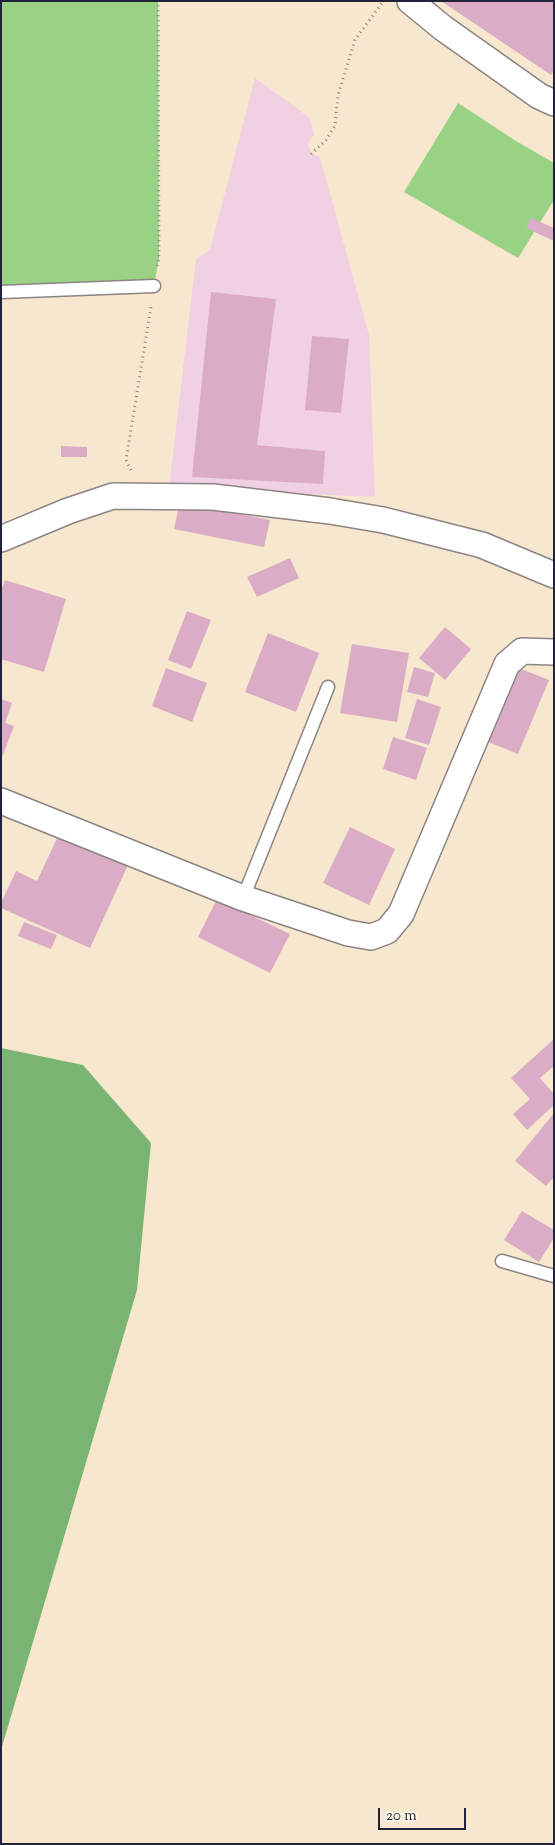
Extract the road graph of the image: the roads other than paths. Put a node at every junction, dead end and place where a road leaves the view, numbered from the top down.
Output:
1 (410, 1) edge
2 (554, 103) edge
3 (154, 286) road end
4 (1, 292) edge
5 (1, 539) edge
6 (554, 575) edge
7 (554, 652) edge
8 (328, 687) dead end
9 (1, 801) edge
10 (243, 898) junction
11 (502, 1261) dead end
12 (554, 1276) edge

1 - 2 street
3 - 4 lane
5 - 6 street
7 - 10 street
8 - 10 lane
9 - 10 street
11 - 12 lane

